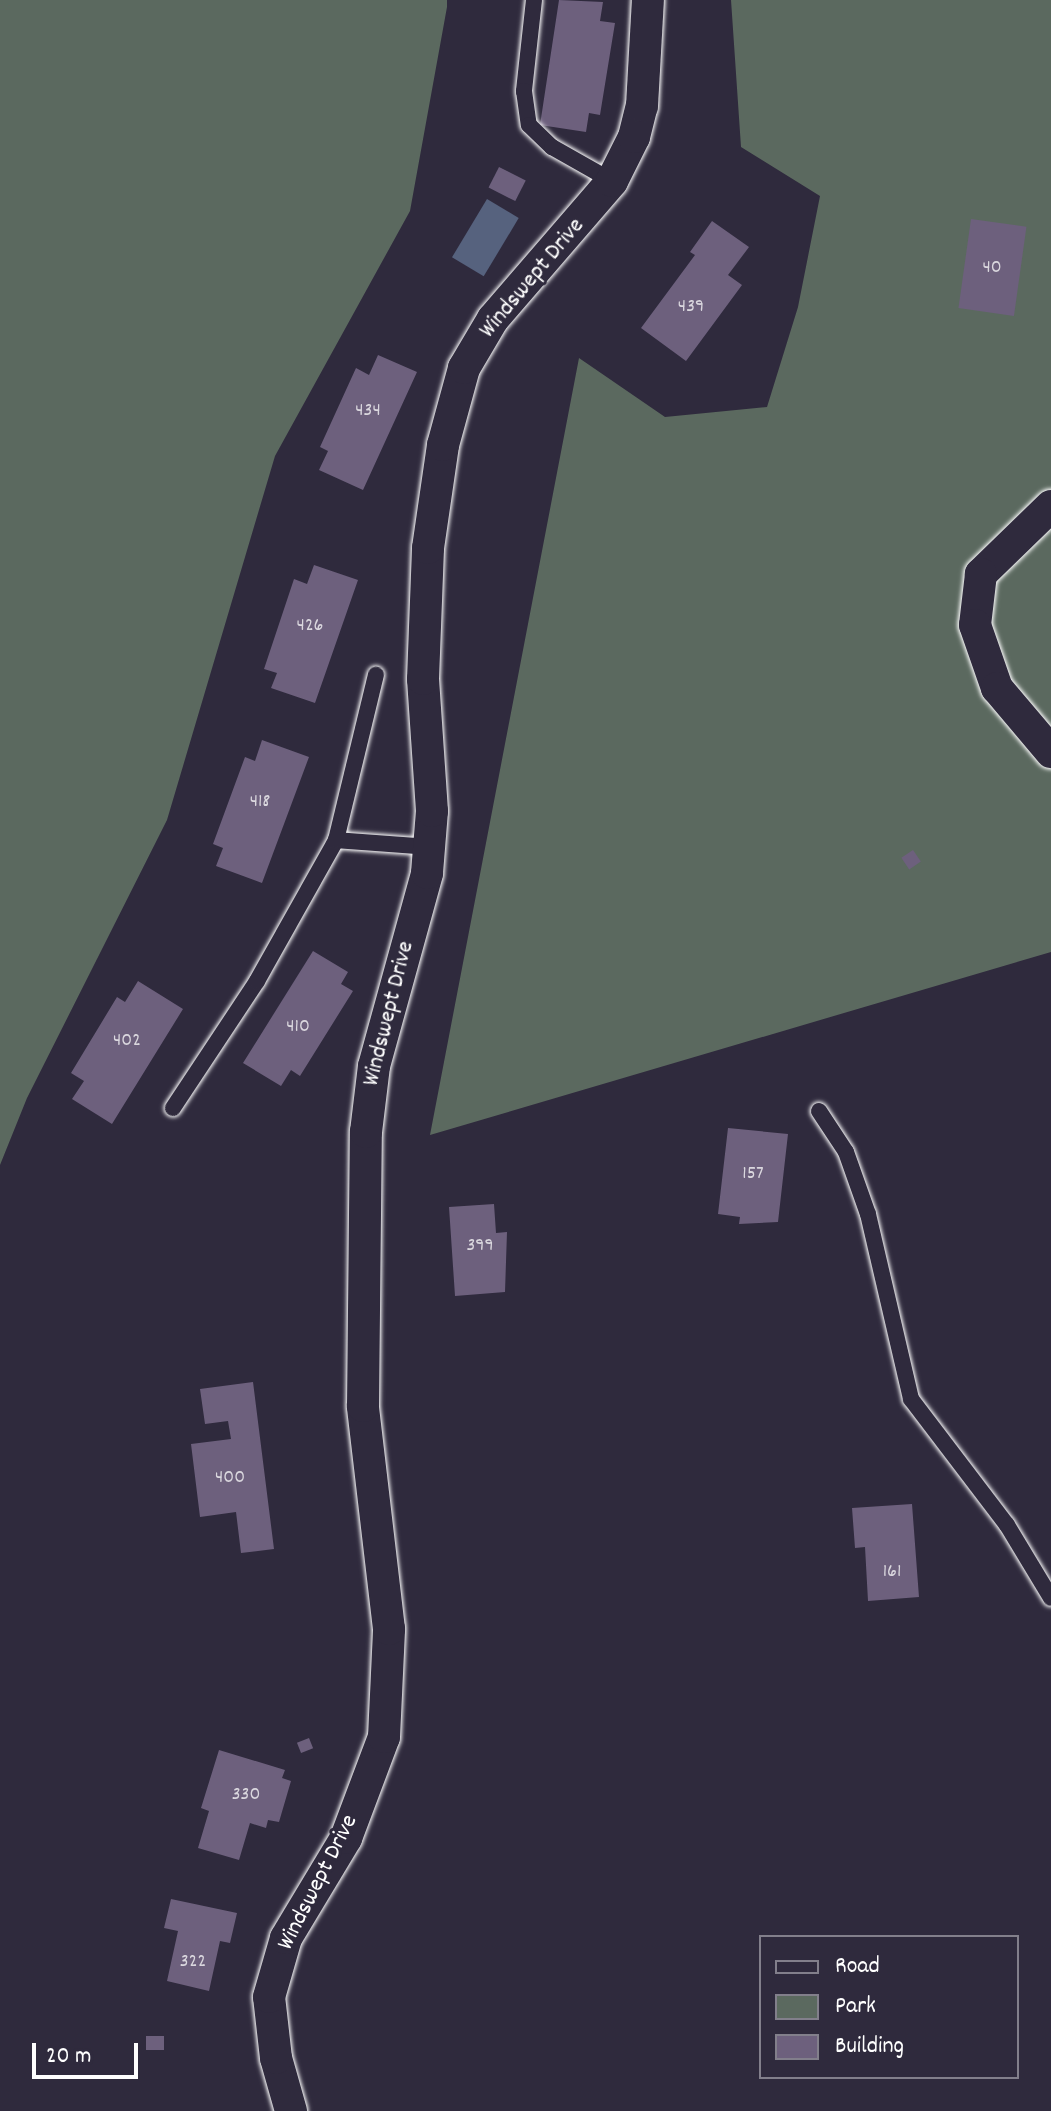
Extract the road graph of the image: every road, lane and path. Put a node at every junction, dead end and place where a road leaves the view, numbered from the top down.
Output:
1 (534, 0) edge
2 (648, 0) edge
3 (612, 181) junction
4 (1051, 506) edge
5 (376, 675) dead end
6 (1051, 752) edge
7 (336, 840) junction
8 (429, 847) junction
9 (173, 1108) dead end
10 (819, 1111) dead end
11 (1051, 1598) edge
12 (291, 2111) edge

1 - 3 lane
2 - 3 street, Windswept Drive
3 - 8 street, Windswept Drive
4 - 6 street
5 - 7 lane
7 - 8 lane
7 - 9 lane
8 - 12 street, Windswept Drive
10 - 11 lane

